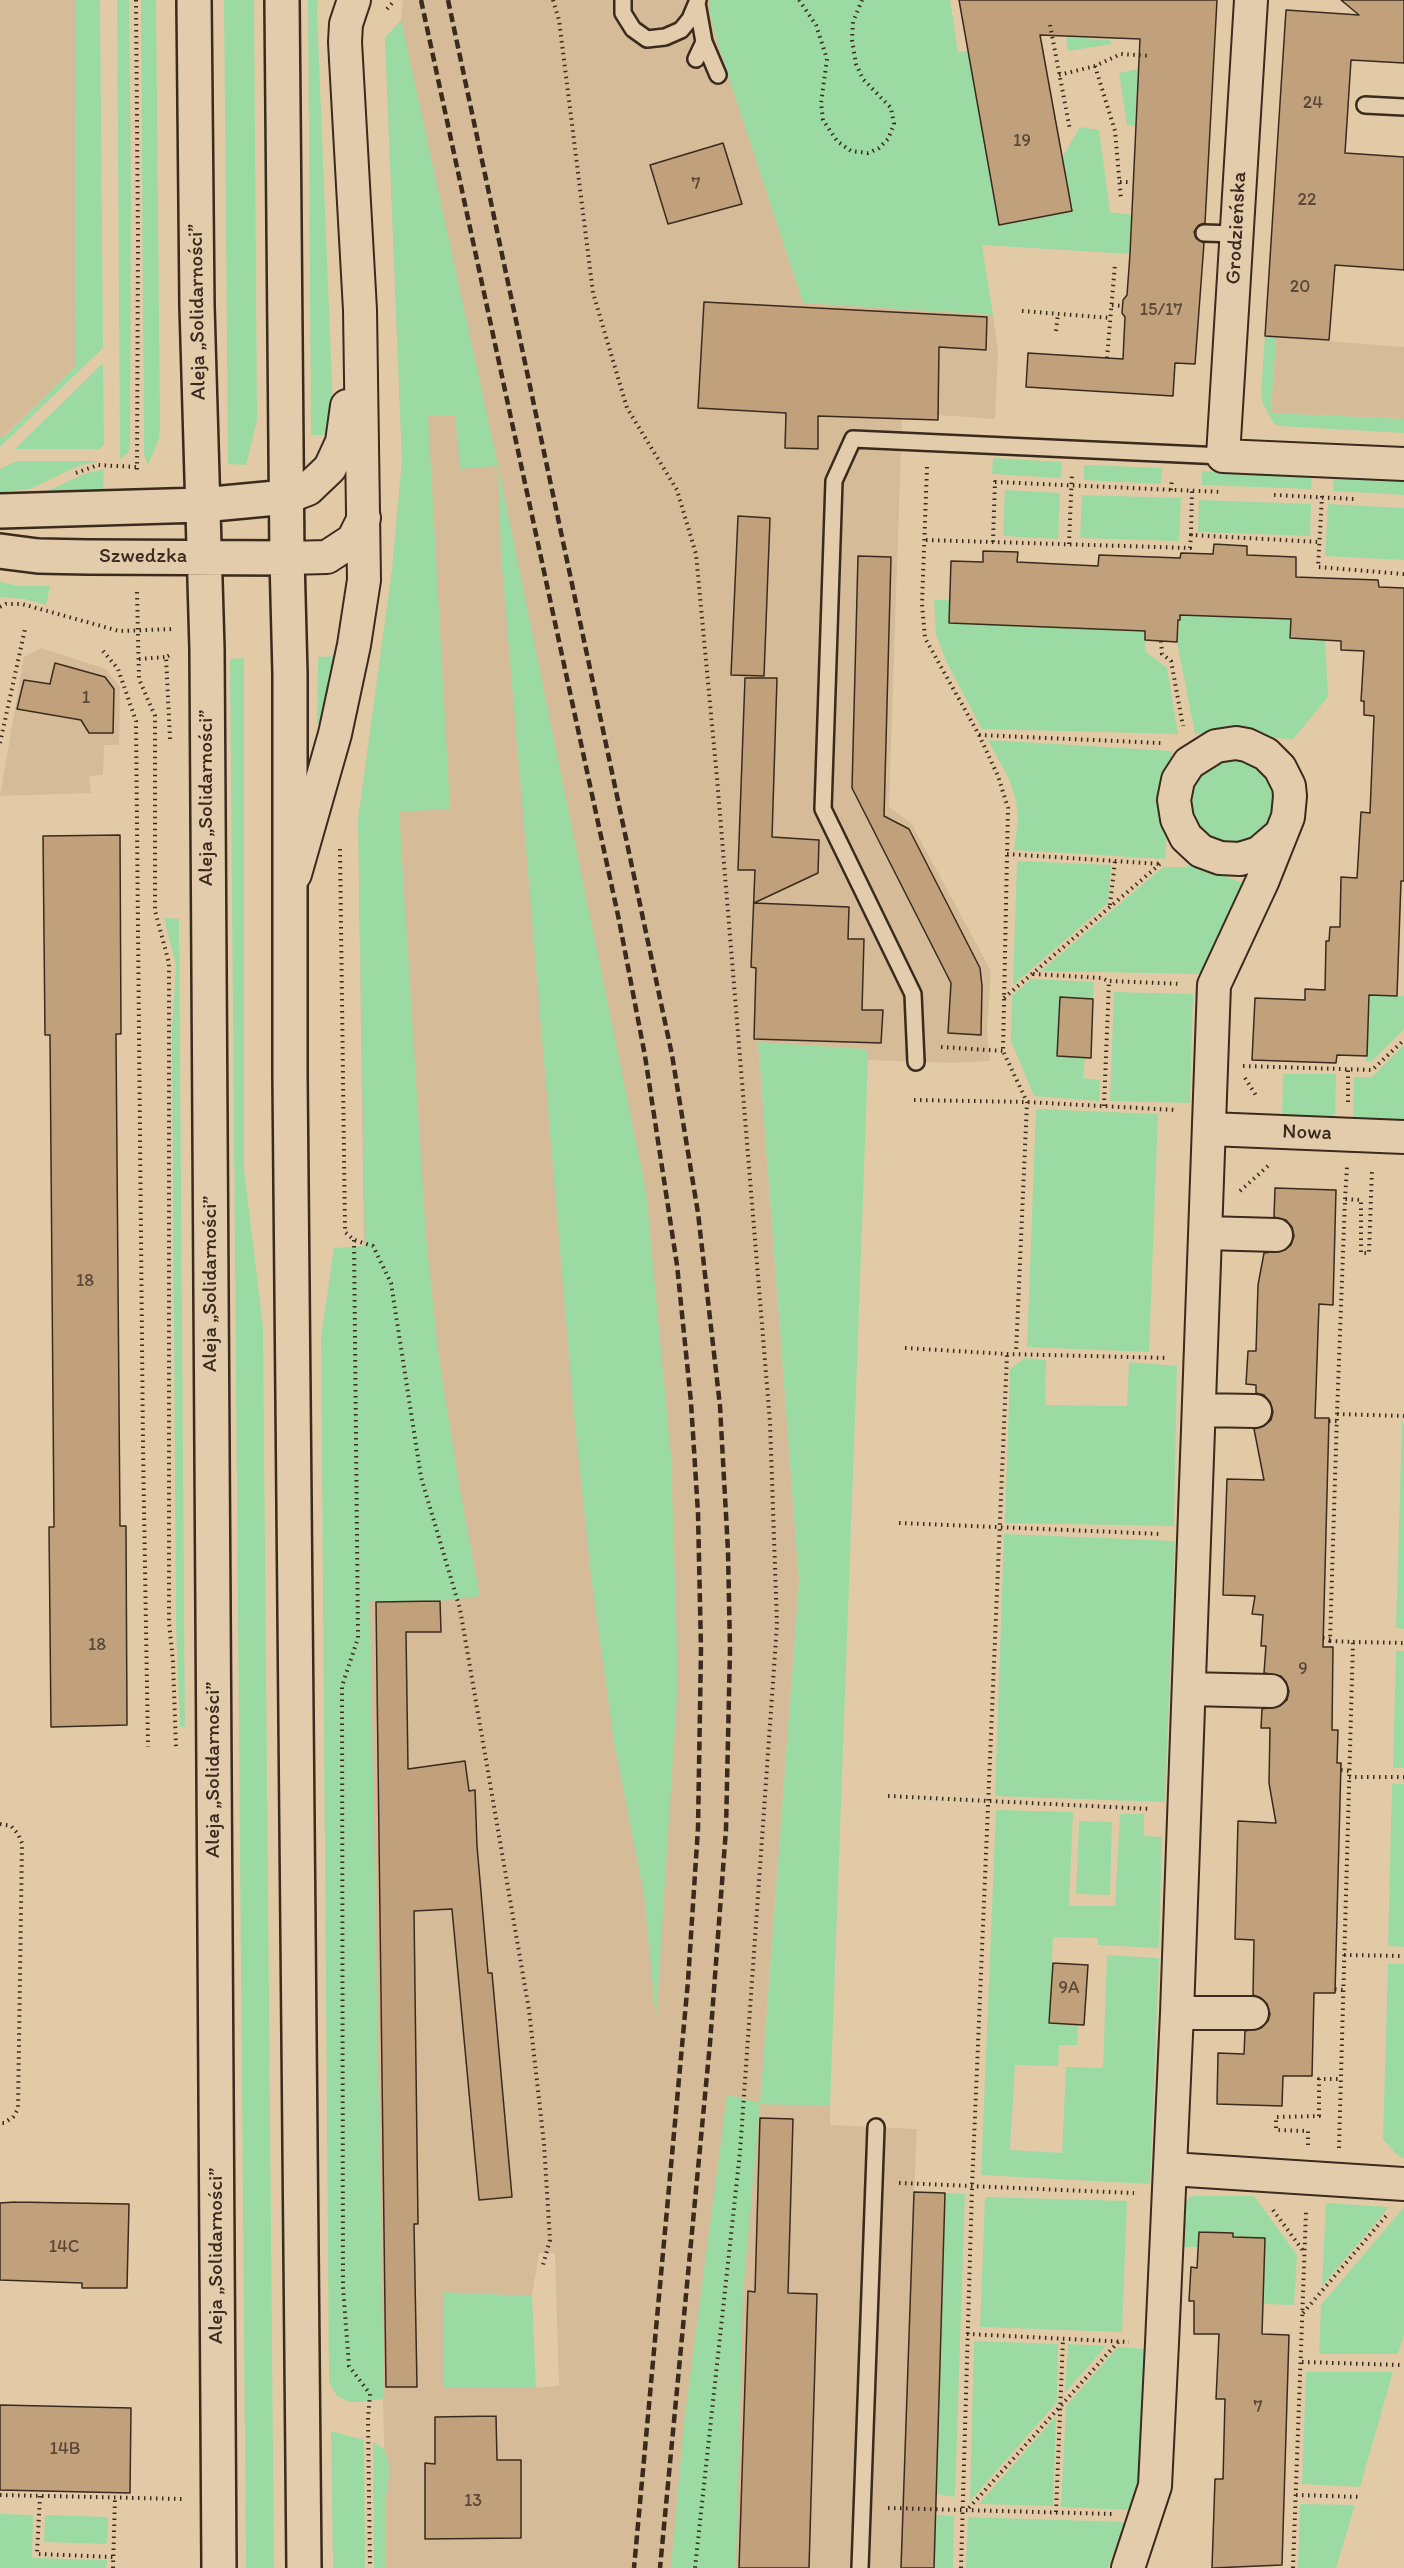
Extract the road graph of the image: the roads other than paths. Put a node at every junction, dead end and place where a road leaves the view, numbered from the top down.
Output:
1 (194, 0) edge
2 (282, 0) edge
3 (354, 0) edge
4 (623, 0) edge
5 (1251, 0) edge
6 (697, 1) edge
7 (704, 42) junction
8 (696, 59) dead end
9 (718, 75) dead end
10 (1365, 105) dead end
11 (1404, 107) edge
12 (1204, 233) dead end
13 (1236, 234) junction
14 (360, 310) junction
15 (1223, 456) junction
16 (1404, 464) edge
17 (287, 497) junction
18 (202, 505) junction
19 (0, 511) edge
20 (364, 518) junction
21 (0, 551) edge
22 (203, 558) junction
23 (287, 558) junction
24 (1280, 835) junction
25 (289, 895) junction
26 (916, 1054) road end
27 (1210, 1121) junction
28 (1404, 1137) edge
29 (1206, 1227) junction
30 (1276, 1235) dead end
31 (1200, 1410) junction
32 (1255, 1411) dead end
33 (1189, 1689) junction
34 (1271, 1691) dead end
35 (1177, 2013) junction
36 (1252, 2013) dead end
37 (876, 2127) dead end
38 (1171, 2182) junction
39 (1404, 2184) edge
40 (219, 2568) edge
41 (304, 2568) edge
42 (860, 2568) edge
43 (1128, 2568) edge

1 - 18 main road, Aleja „Solidarności”
2 - 17 main road
3 - 14 street
4 - 6 lane
5 - 13 street, Grodzieńska
6 - 7 lane
7 - 8 lane
7 - 9 lane
10 - 11 lane
12 - 13 lane
13 - 15 street, Grodzieńska
14 - 17 street
14 - 20 street
15 - 16 street
15 - 26 lane
17 - 18 main road
17 - 23 main road
18 - 19 main road
18 - 22 main road, Aleja „Solidarności”
20 - 23 street
20 - 25 street
21 - 22 main road, Szwedzka
22 - 23 main road, Szwedzka
22 - 40 main road, Aleja „Solidarności”
23 - 25 main road
24 - 24 street
24 - 27 street
25 - 41 main road
27 - 28 street, Nowa
27 - 29 street
29 - 30 street
29 - 31 street
31 - 32 street
31 - 33 street
33 - 34 street
33 - 35 street
35 - 36 street
35 - 38 street
37 - 42 lane
38 - 39 street
38 - 43 street

